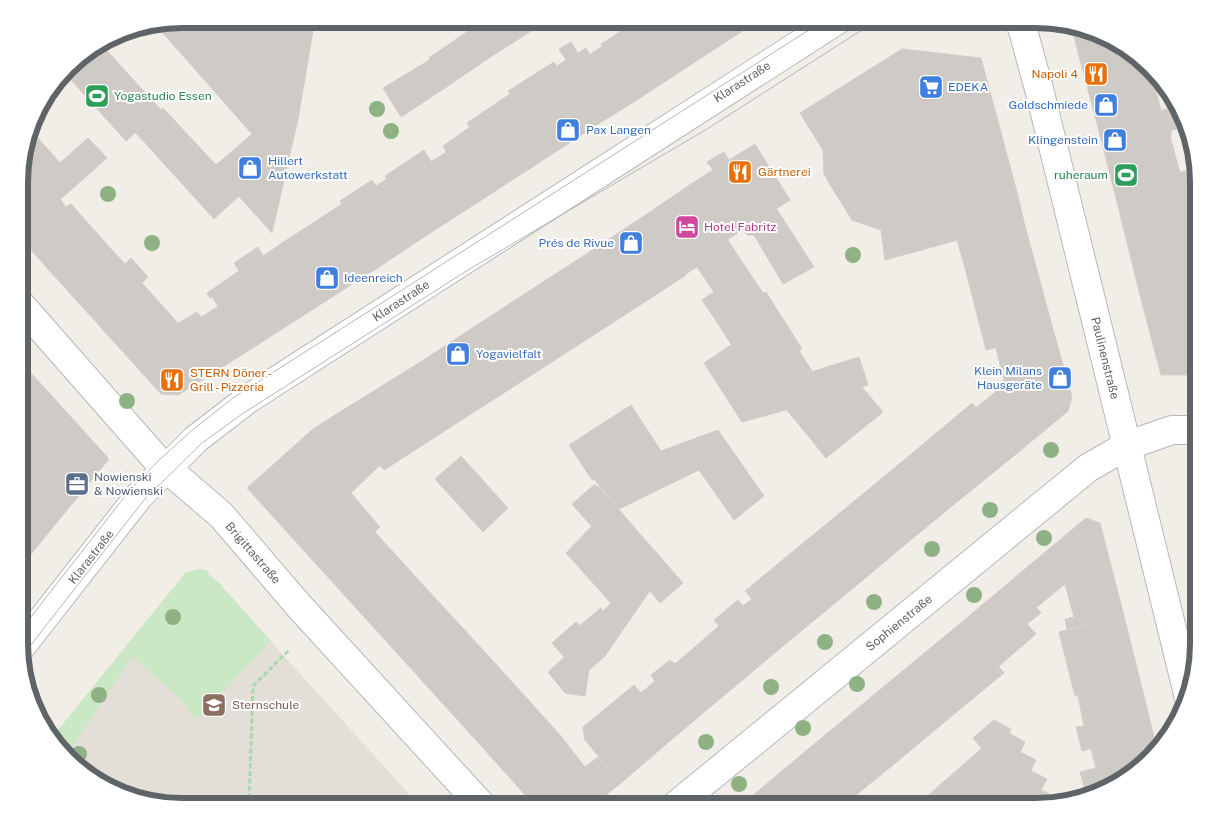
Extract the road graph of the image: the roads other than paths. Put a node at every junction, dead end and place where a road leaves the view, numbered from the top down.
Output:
1 (825, 28) edge
2 (1022, 28) edge
3 (28, 313) edge
4 (1190, 430) edge
5 (1126, 446) junction
6 (166, 468) junction
7 (28, 638) edge
8 (1185, 683) edge
9 (474, 797) edge
10 (685, 798) edge

1 - 6 street, Klarastraße
2 - 5 street, Paulinenstraße
3 - 6 street, Brigittastraße
4 - 5 street, Sophienstraße
5 - 8 street, Paulinenstraße
5 - 10 street, Sophienstraße
6 - 7 street, Klarastraße
6 - 9 street, Brigittastraße

